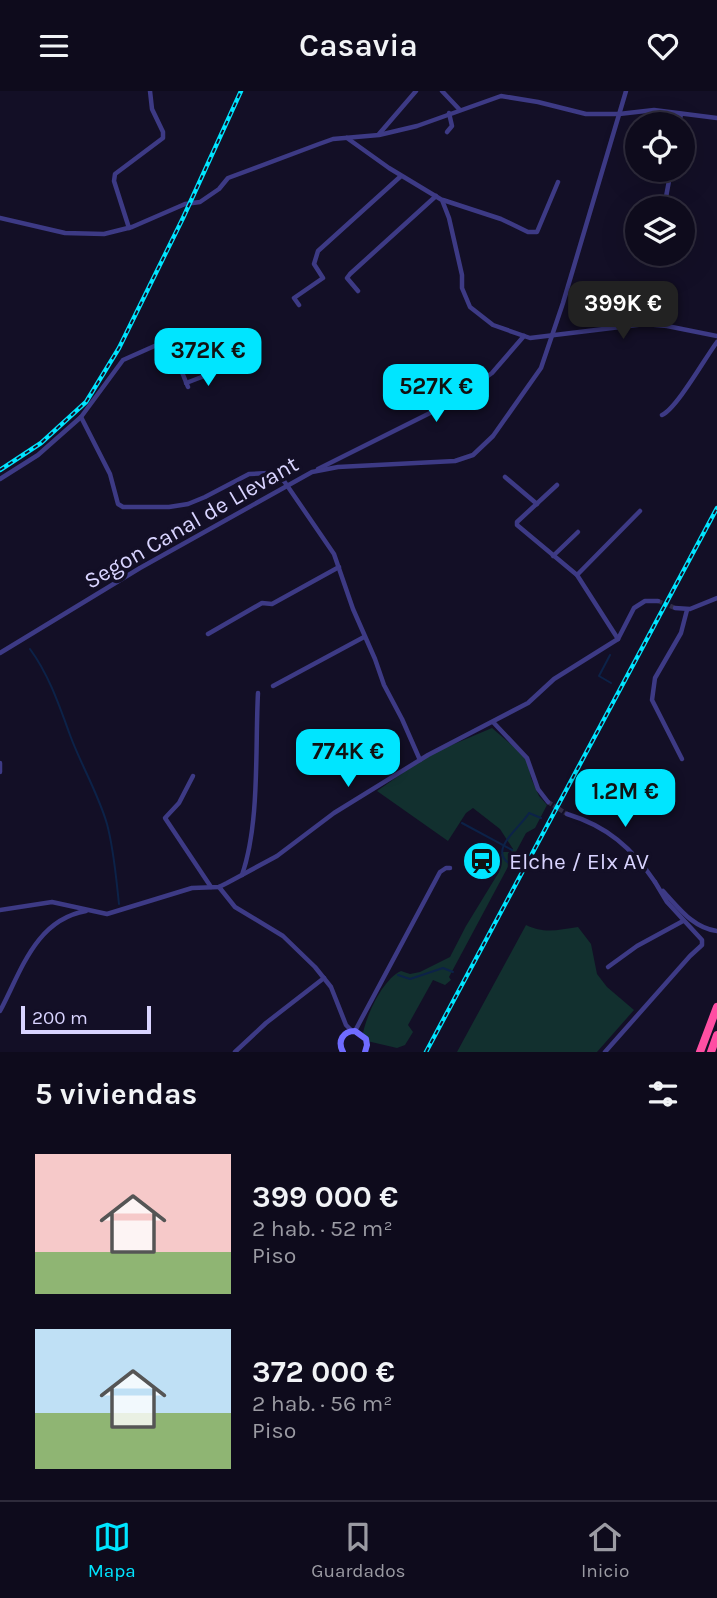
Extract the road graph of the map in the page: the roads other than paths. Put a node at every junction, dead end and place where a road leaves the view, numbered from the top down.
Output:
1 (150, 91) edge
2 (416, 91) edge
3 (442, 91) edge
4 (512, 91) edge
5 (625, 91) edge
6 (501, 96) junction
7 (459, 109) junction
8 (636, 112) edge
9 (668, 112) edge
10 (449, 113) junction
11 (625, 113) edge
12 (618, 114) junction
13 (695, 116) edge
14 (717, 118) edge
15 (447, 132) dead end
16 (379, 135) junction
17 (346, 138) junction
18 (401, 176) junction
19 (558, 182) dead end
20 (436, 196) junction
21 (442, 199) junction
22 (0, 218) edge
23 (129, 228) junction
24 (358, 291) dead end
25 (299, 305) dead end
26 (524, 336) junction
27 (552, 336) junction
28 (717, 336) edge
29 (717, 342) edge
30 (220, 370) dead end
31 (662, 415) dead end
32 (81, 417) junction
33 (315, 472) junction
34 (505, 477) dead end
35 (0, 479) edge
36 (288, 485) junction
37 (557, 485) dead end
38 (537, 504) junction
39 (640, 511) dead end
40 (578, 532) dead end
41 (553, 556) junction
42 (339, 567) junction
43 (577, 575) junction
44 (717, 598) edge
45 (658, 601) dead end
46 (675, 608) tunnel mouth
47 (687, 610) junction
48 (208, 634) dead end
49 (365, 637) junction
50 (618, 639) junction
51 (0, 653) edge
52 (273, 686) dead end
53 (258, 693) dead end
54 (493, 722) junction
55 (682, 759) dead end
56 (420, 760) junction
57 (0, 763) edge
58 (0, 772) edge
59 (193, 776) dead end
60 (548, 802) tunnel mouth
61 (567, 814) tunnel mouth
62 (450, 868) dead end
63 (242, 876) junction
64 (655, 882) junction
65 (211, 887) junction
66 (219, 887) junction
67 (0, 910) edge
68 (90, 911) junction
69 (683, 921) junction
70 (717, 931) edge
71 (608, 967) dead end
72 (324, 978) junction
73 (717, 1007) edge
74 (0, 1011) edge
75 (344, 1020) junction
76 (356, 1032) junction
77 (717, 1035) edge
78 (343, 1036) junction
79 (235, 1052) edge
80 (342, 1052) edge
81 (365, 1052) edge
82 (605, 1052) edge
83 (700, 1052) edge
84 (711, 1052) edge

1 - 23 street
2 - 16 street
3 - 7 street
4 - 6 street
5 - 12 street, Segon Canal de Llevant
6 - 7 street
6 - 12 street
7 - 10 street
8 - 9 street
10 - 15 street
10 - 16 street
11 - 12 street
12 - 27 street, Segon Canal de Llevant
13 - 14 street
16 - 17 street
17 - 18 street
17 - 23 street
18 - 20 street
18 - 25 street
19 - 21 street
20 - 21 street
20 - 24 street
21 - 26 street
22 - 23 street
26 - 27 street
26 - 33 street
27 - 28 street
27 - 33 street, Segon Canal de Llevant
29 - 31 street
30 - 32 street
32 - 35 street
32 - 36 street
33 - 36 street, Segon Canal de Llevant
34 - 38 street
36 - 42 street
36 - 51 street, Segon Canal de Llevant
37 - 38 street
38 - 41 street
39 - 43 street
40 - 41 street
41 - 43 street
42 - 48 street
42 - 49 street
43 - 50 street
44 - 47 street
45 - 50 street
46 - 47 street
47 - 55 street
49 - 52 street
49 - 56 street
50 - 54 street
53 - 63 street
54 - 56 street
54 - 60 street
56 - 63 street
57 - 58 street
59 - 65 street
61 - 64 street
62 - 76 street
63 - 66 street
64 - 69 street
64 - 70 street
65 - 66 street
65 - 68 street
66 - 72 street
67 - 68 street
68 - 74 street
69 - 71 street
69 - 82 street
72 - 75 street
72 - 79 street
73 - 83 highway
75 - 76 street
75 - 78 street
76 - 78 main road
76 - 81 main road
77 - 84 highway
78 - 80 main road

